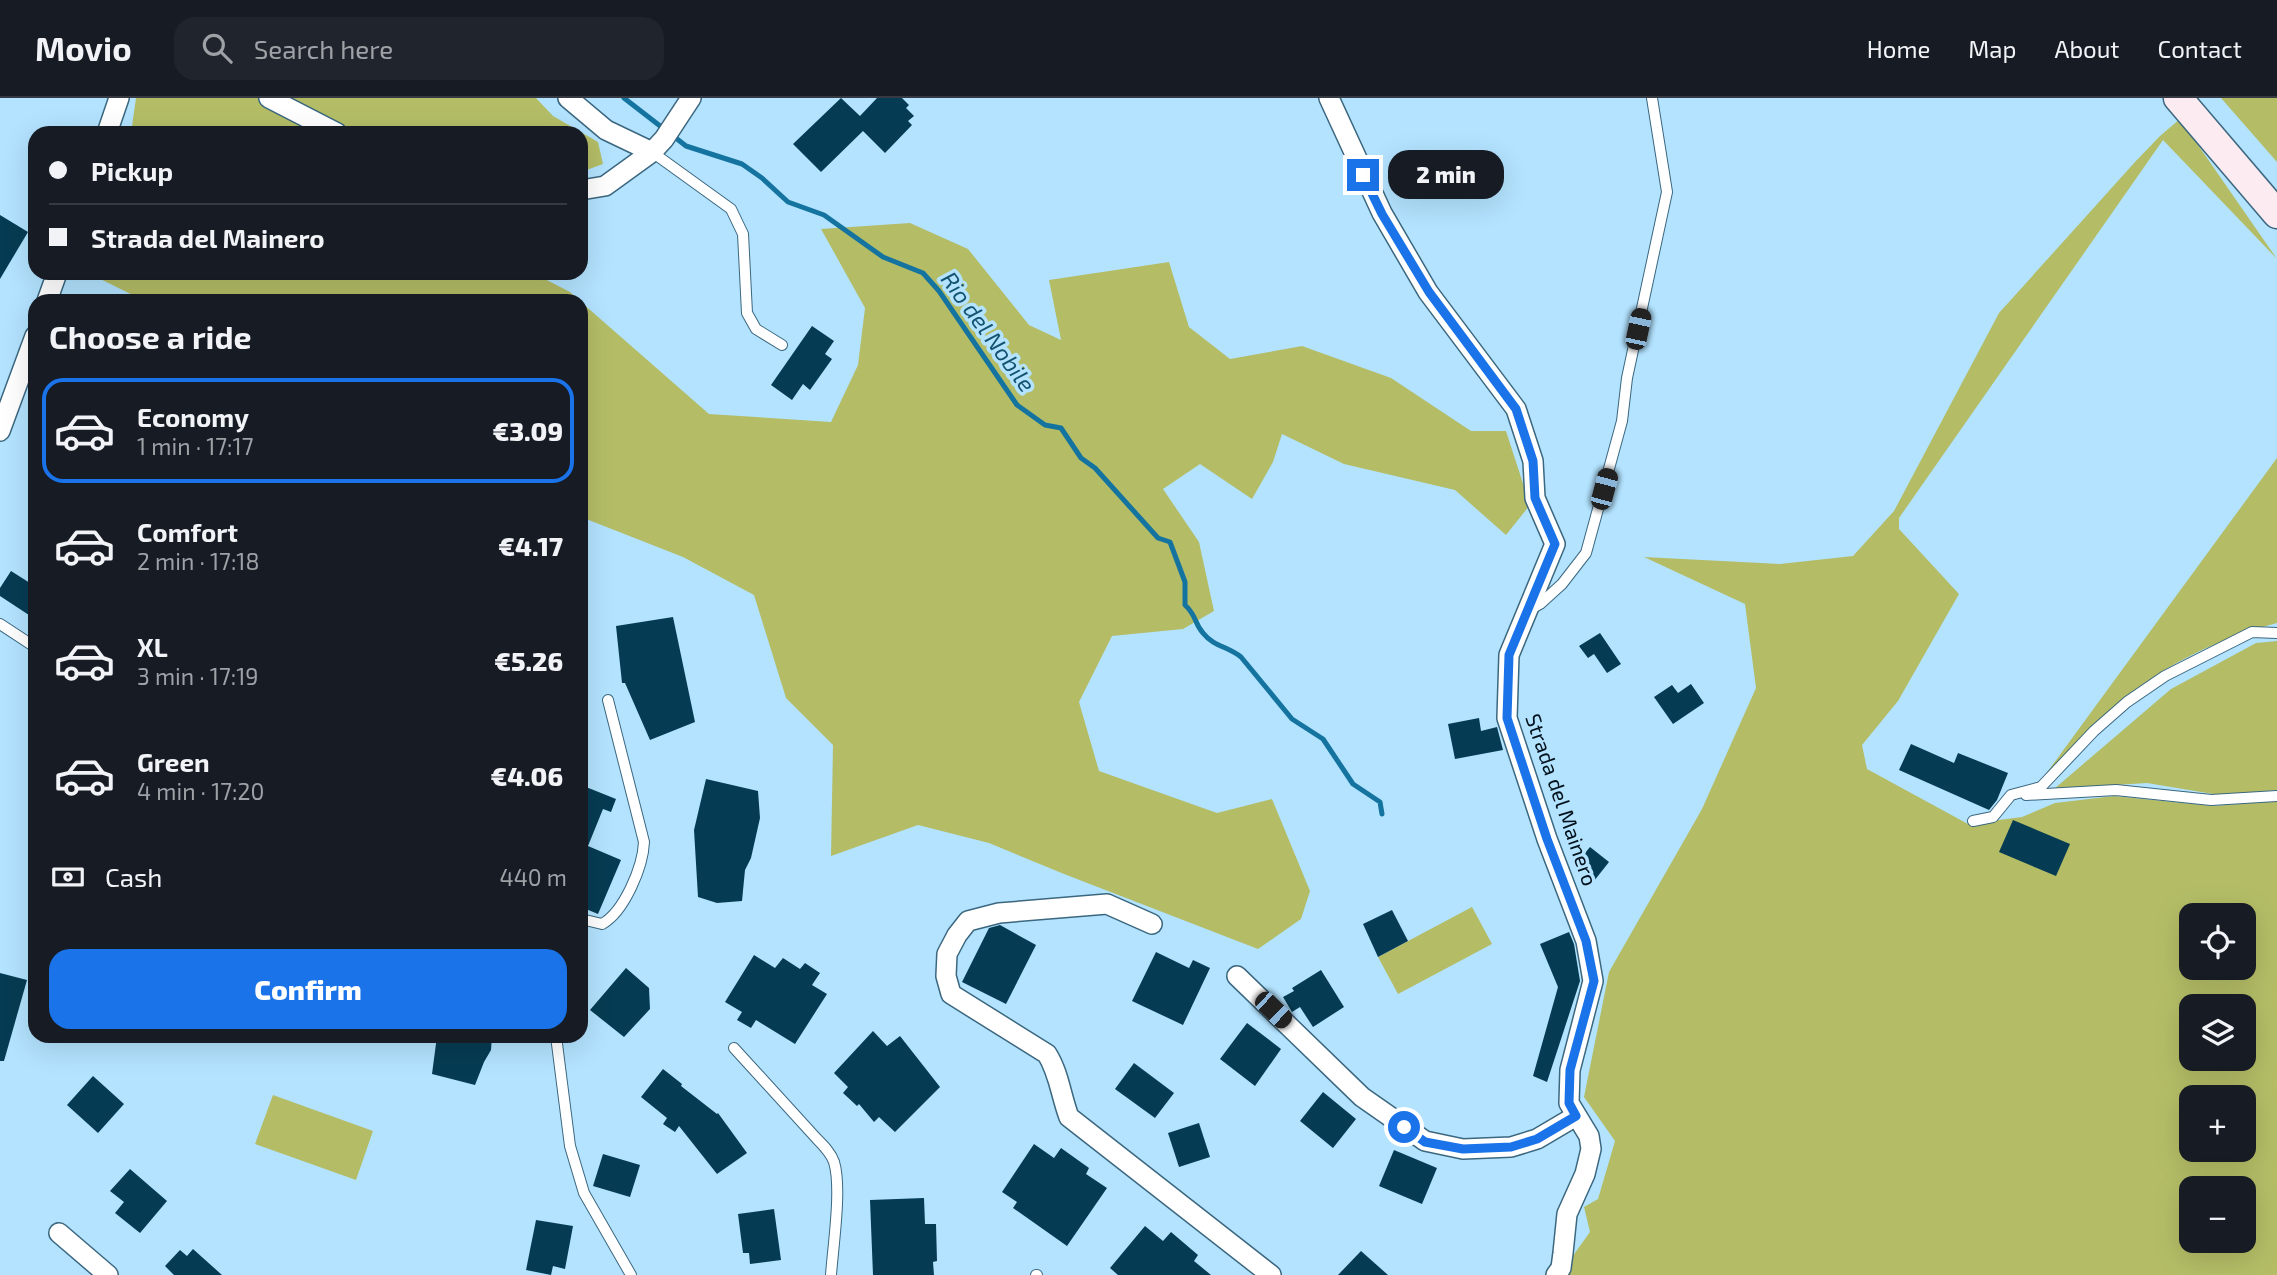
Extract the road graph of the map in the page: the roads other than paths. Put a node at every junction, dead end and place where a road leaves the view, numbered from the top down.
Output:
1 (119, 98) edge
2 (269, 98) edge
3 (568, 98) edge
4 (691, 98) edge
5 (1329, 98) edge
6 (1652, 98) edge
7 (2178, 98) edge
8 (109, 126) edge
9 (323, 126) edge
10 (663, 139) junction
11 (588, 189) edge
12 (2277, 214) edge
13 (782, 345) dead end
14 (28, 355) edge
15 (0, 431) edge
16 (1525, 613) junction
17 (0, 624) edge
18 (2277, 632) edge
19 (28, 642) edge
20 (608, 700) dead end
21 (2011, 795) junction
22 (2277, 796) edge
23 (1973, 821) dead end
24 (588, 921) edge
25 (1152, 924) dead end
26 (1237, 976) dead end
27 (557, 1043) edge
28 (734, 1048) dead end
29 (1576, 1116) junction
30 (59, 1233) dead end
31 (108, 1275) edge
32 (631, 1275) edge
33 (831, 1275) edge
34 (1271, 1275) edge
35 (1556, 1275) edge

1 - 8 street
2 - 9 street
3 - 10 street
4 - 10 street
5 - 16 street, Strada del Mainero
6 - 16 lane
7 - 12 street
10 - 11 street
10 - 13 lane
14 - 15 street
16 - 29 street, Strada del Mainero
17 - 19 lane
18 - 21 lane
20 - 24 lane
21 - 22 lane
21 - 23 lane
25 - 34 street
26 - 29 street
27 - 32 lane
28 - 33 lane
29 - 35 street, Strada del Mainero
30 - 31 street

